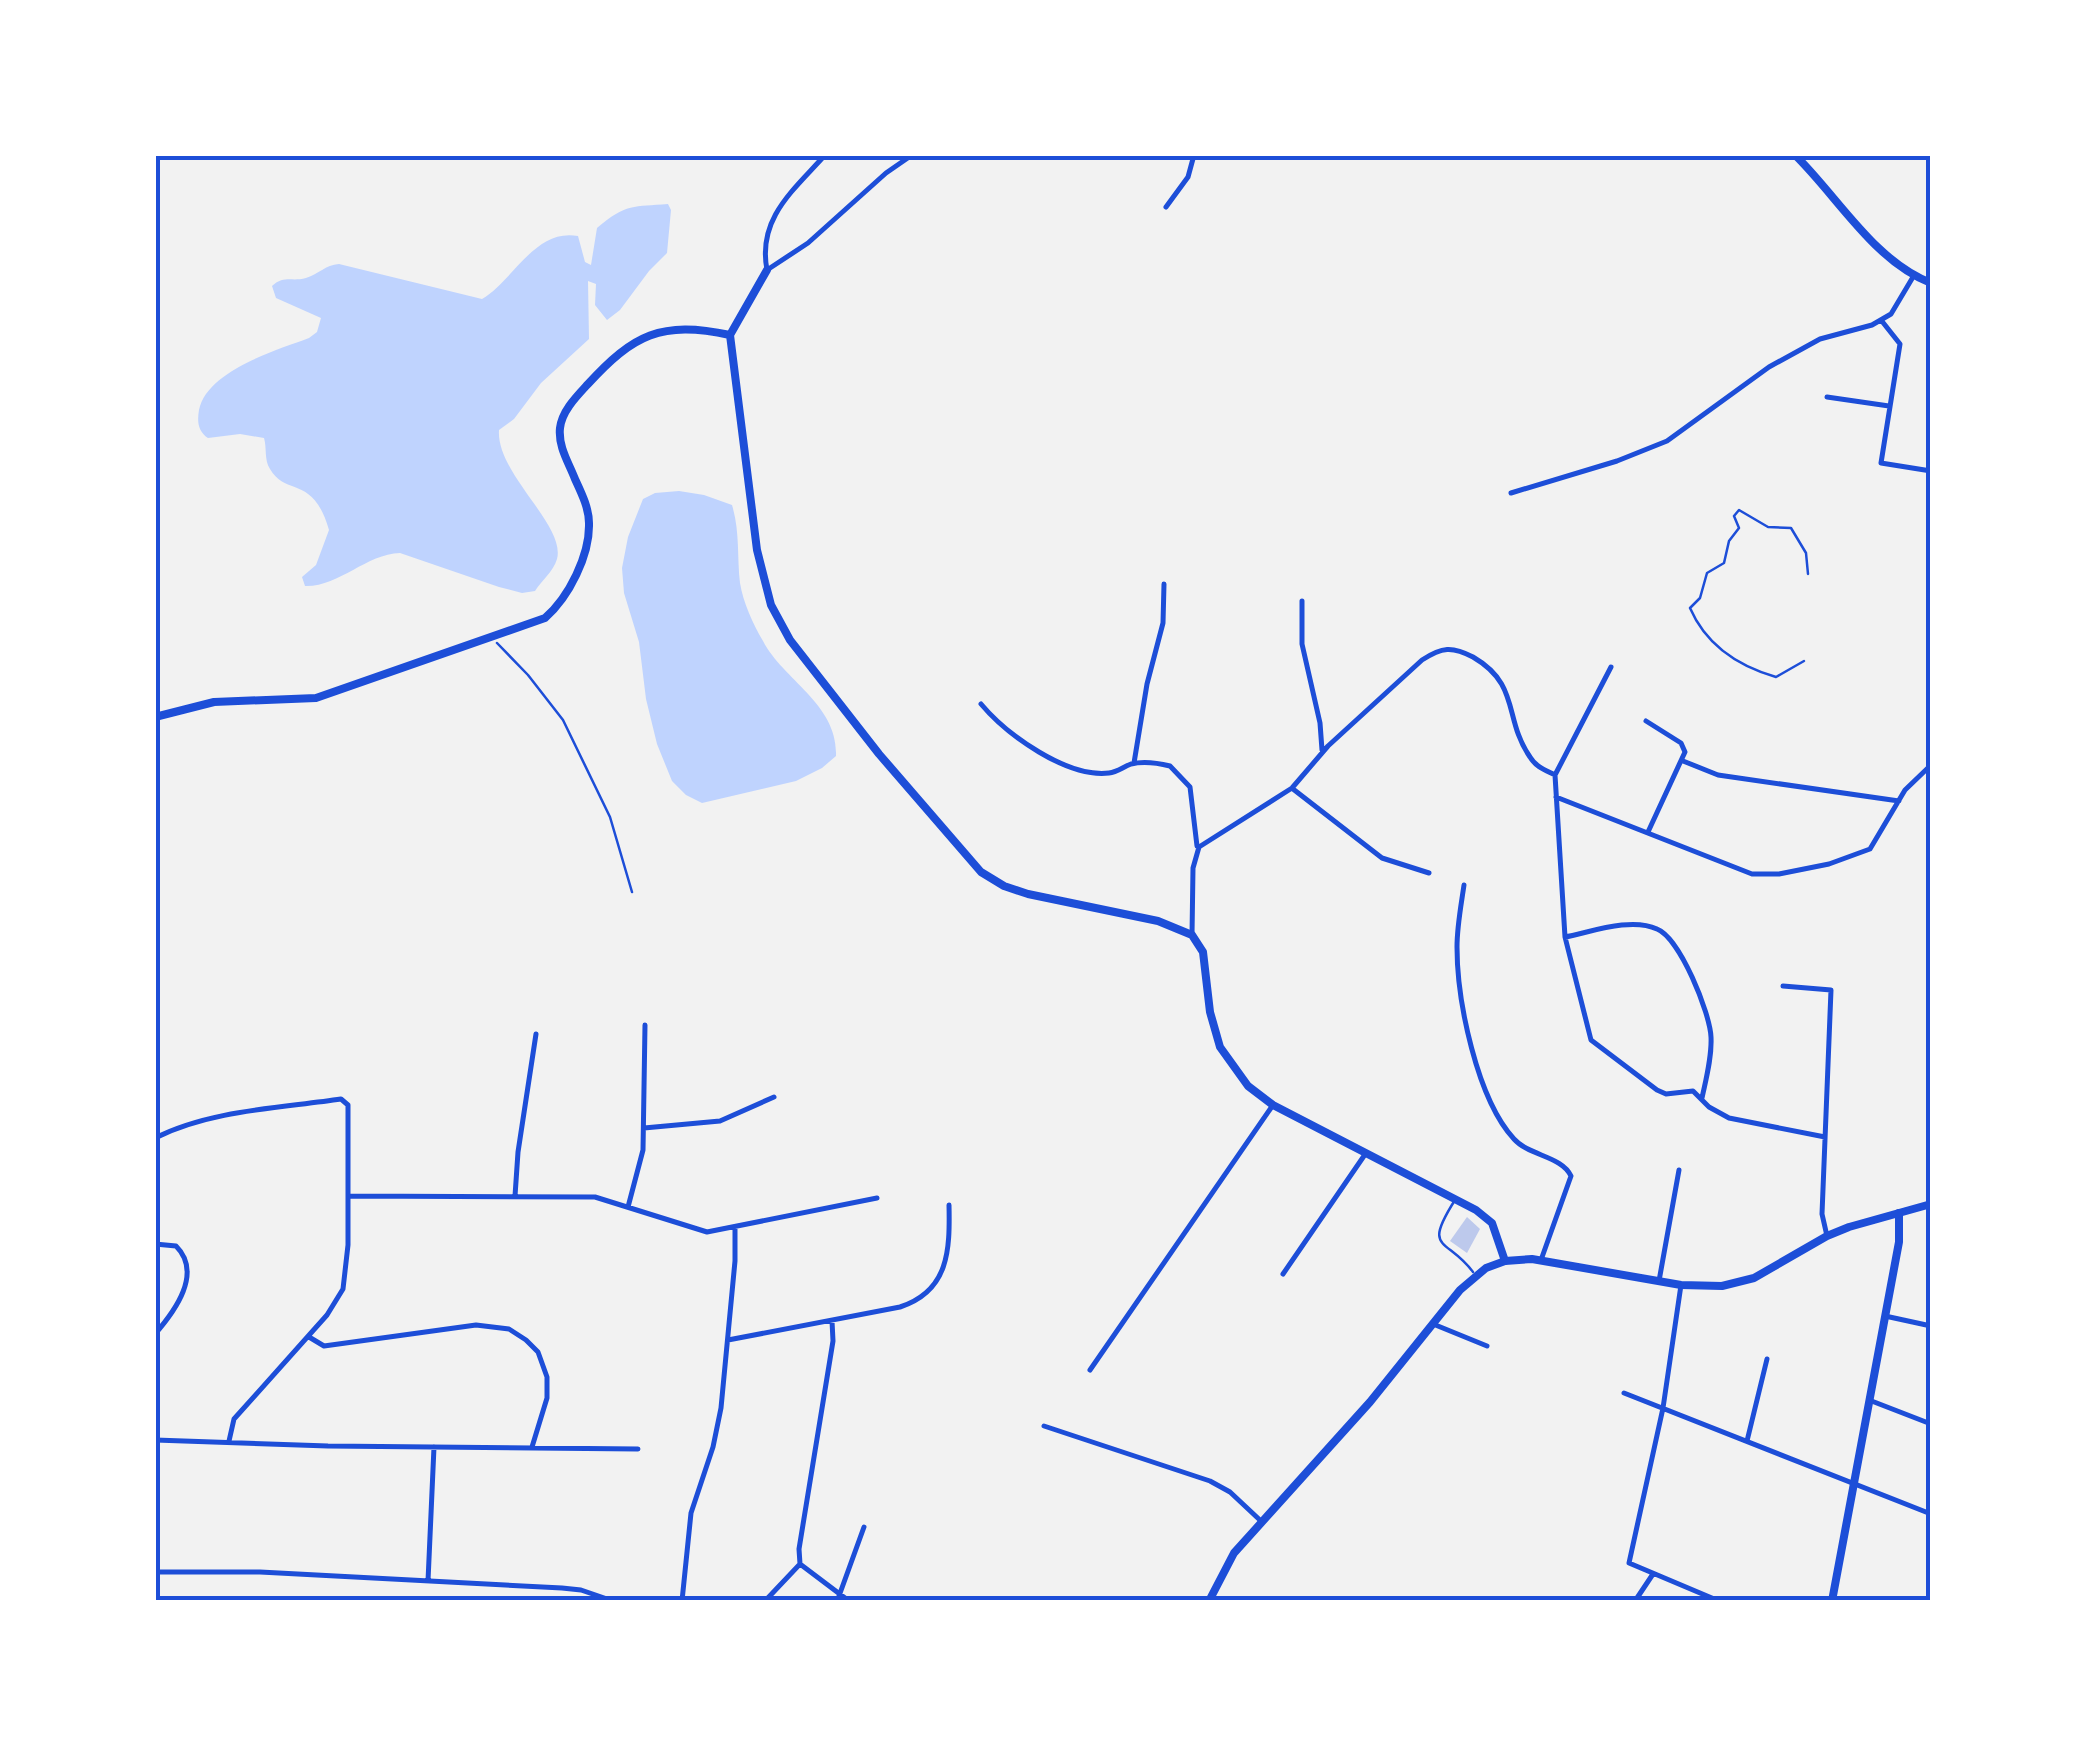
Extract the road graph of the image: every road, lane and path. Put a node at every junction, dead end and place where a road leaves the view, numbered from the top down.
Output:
1 (826, 155) edge
2 (912, 155) edge
3 (1194, 155) edge
4 (1795, 155) edge
5 (1166, 207) dead end
6 (767, 270) junction
7 (1914, 276) junction
8 (1931, 284) edge
9 (1880, 320) junction
10 (730, 336) junction
11 (1827, 397) dead end
12 (1889, 406) junction
13 (1931, 471) edge
14 (1511, 493) dead end
15 (1808, 574) dead end
16 (1164, 584) dead end
17 (1302, 601) dead end
18 (492, 638) junction
19 (1804, 661) dead end
20 (1612, 667) dead end
21 (982, 704) dead end
22 (155, 718) edge
23 (1646, 721) dead end
24 (1322, 753) junction
25 (1683, 761) junction
26 (1134, 763) junction
27 (1931, 765) edge
28 (1555, 774) junction
29 (1292, 788) junction
30 (1556, 797) junction
31 (1899, 802) junction
32 (1648, 832) junction
33 (1197, 850) junction
34 (1429, 873) dead end
35 (1464, 885) dead end
36 (632, 892) dead end
37 (1192, 934) junction
38 (1566, 938) junction
39 (1783, 986) dead end
40 (644, 1025) dead end
41 (536, 1034) dead end
42 (774, 1097) dead end
43 (1702, 1098) junction
44 (1273, 1105) junction
45 (644, 1128) junction
46 (1824, 1137) junction
47 (155, 1138) edge
48 (1366, 1152) junction
49 (1679, 1170) dead end
50 (349, 1196) junction
51 (515, 1196) junction
52 (876, 1198) dead end
53 (1456, 1198) junction
54 (1931, 1204) edge
55 (949, 1205) dead end
56 (628, 1207) junction
57 (1899, 1213) junction
58 (735, 1228) junction
59 (1827, 1236) junction
60 (155, 1244) edge
61 (1542, 1260) junction
62 (1505, 1261) junction
63 (1283, 1274) dead end
64 (1476, 1275) junction
65 (1659, 1281) junction
66 (1681, 1285) junction
67 (1885, 1316) junction
68 (832, 1321) junction
69 (1433, 1324) junction
70 (1931, 1326) edge
71 (155, 1334) edge
72 (308, 1337) junction
73 (728, 1340) junction
74 (1487, 1346) dead end
75 (1766, 1359) dead end
76 (1090, 1370) dead end
77 (1624, 1393) dead end
78 (1869, 1400) junction
79 (1663, 1408) junction
80 (1931, 1424) edge
81 (1044, 1426) dead end
82 (155, 1440) edge
83 (229, 1441) junction
84 (1746, 1441) junction
85 (532, 1447) junction
86 (434, 1448) junction
87 (638, 1448) dead end
88 (1855, 1484) junction
89 (1931, 1514) edge
90 (1262, 1522) junction
91 (864, 1526) dead end
92 (800, 1564) junction
93 (155, 1572) edge
94 (1653, 1574) junction
95 (428, 1581) junction
96 (839, 1596) junction
97 (613, 1601) edge
98 (682, 1601) edge
99 (765, 1601) edge
100 (849, 1601) edge
101 (1208, 1601) edge
102 (1635, 1601) edge
103 (1719, 1601) edge
104 (1832, 1601) edge

1 - 6 street
2 - 6 street
3 - 5 street
4 - 7 street
6 - 10 street
7 - 8 street
7 - 9 street
9 - 12 street
9 - 14 street
10 - 18 street
10 - 37 street
11 - 12 street
12 - 13 street
15 - 19 path
16 - 26 street
17 - 24 street
18 - 22 street
18 - 36 path
20 - 28 street
21 - 26 street
23 - 25 street
24 - 28 street
24 - 29 street
25 - 31 street
25 - 32 street
26 - 33 street
27 - 31 street
28 - 30 street
29 - 33 street
29 - 34 street
30 - 32 street
30 - 38 street
31 - 32 street
33 - 37 street
35 - 61 street
37 - 44 street
38 - 43 street
38 - 43 street
39 - 46 street
40 - 45 street
41 - 51 street
42 - 45 street
43 - 46 street
44 - 48 street
44 - 76 street
45 - 56 street
46 - 59 street
47 - 50 street
48 - 53 street
48 - 63 street
49 - 65 street
50 - 51 street
50 - 72 street
51 - 56 street
52 - 58 street
53 - 62 street
53 - 64 lane
54 - 57 street
55 - 68 street
56 - 58 street
57 - 59 street
57 - 67 street
58 - 73 street
59 - 66 street
60 - 71 street
61 - 62 street
61 - 65 street
62 - 64 street
64 - 69 street
65 - 66 street
66 - 79 street
67 - 70 street
67 - 78 street
68 - 73 street
68 - 92 street
69 - 74 street
69 - 90 street
72 - 83 street
72 - 85 street
73 - 98 street
75 - 84 street
77 - 79 street
78 - 80 street
78 - 88 street
79 - 84 street
79 - 94 street
81 - 90 street
82 - 83 street
83 - 86 street
84 - 88 street
85 - 86 street
85 - 87 street
86 - 95 street
88 - 89 street
88 - 104 street
90 - 101 street
91 - 96 street
92 - 96 street
92 - 99 street
93 - 95 street
94 - 102 street
94 - 103 street
95 - 97 street
96 - 100 street

